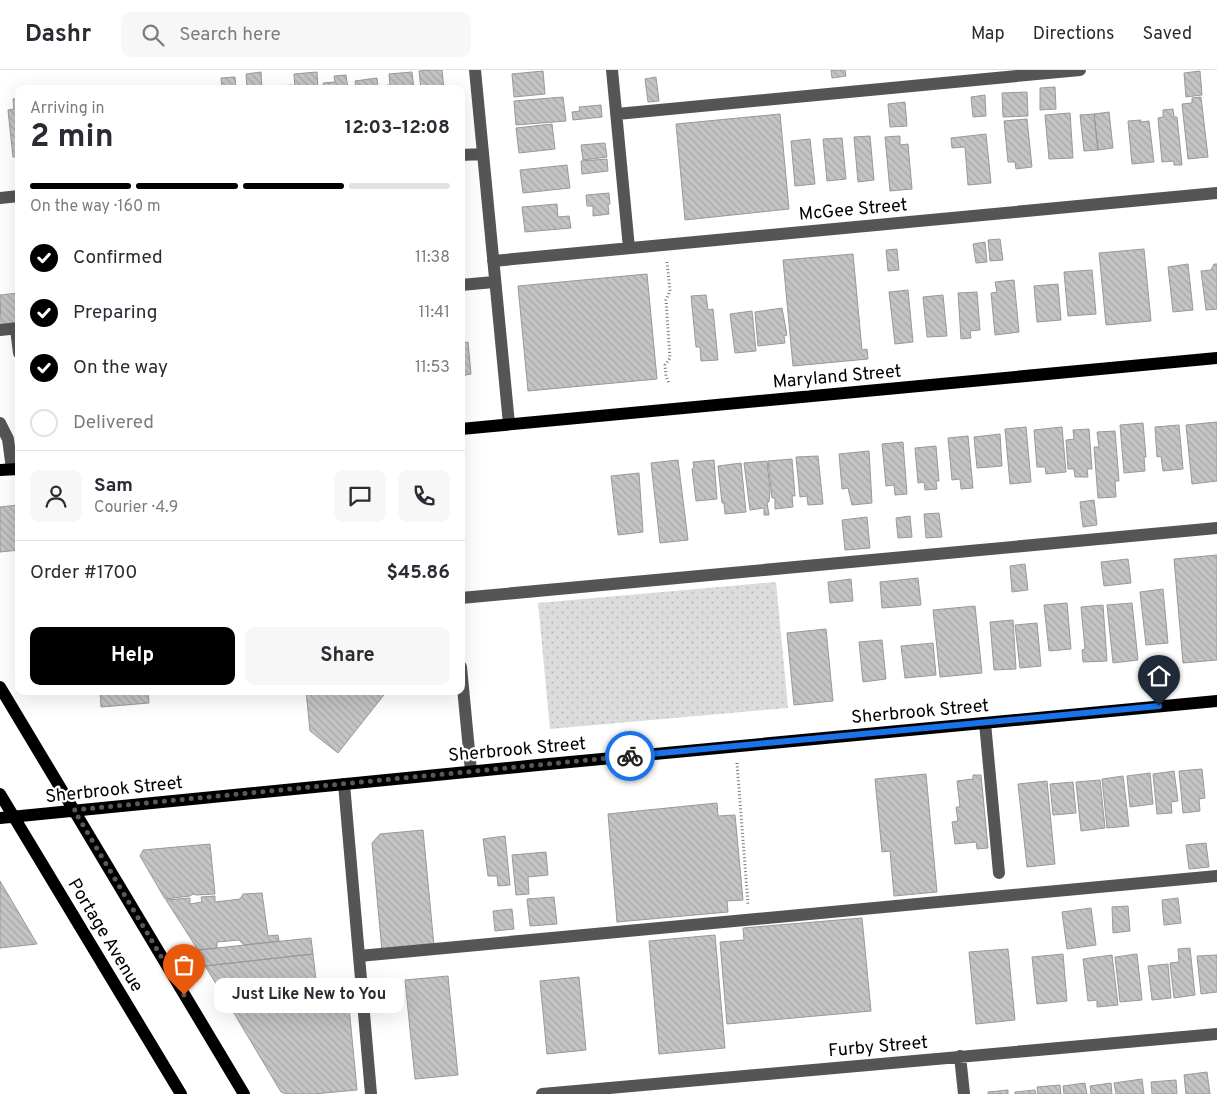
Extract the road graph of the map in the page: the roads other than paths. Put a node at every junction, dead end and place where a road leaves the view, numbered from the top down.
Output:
1 (475, 70) edge
2 (612, 70) edge
3 (1080, 70) edge
4 (617, 114) junction
5 (483, 154) junction
6 (465, 155) edge
7 (1217, 193) edge
8 (15, 196) edge
9 (0, 198) edge
10 (629, 248) junction
11 (493, 261) junction
12 (494, 282) junction
13 (465, 285) edge
14 (15, 328) edge
15 (0, 330) edge
16 (1217, 358) edge
17 (0, 423) edge
18 (509, 424) junction
19 (465, 429) edge
20 (10, 469) edge
21 (1217, 528) edge
22 (465, 598) edge
23 (0, 687) edge
24 (464, 695) edge
25 (1217, 700) edge
26 (985, 722) junction
27 (471, 771) junction
28 (344, 784) junction
29 (0, 794) edge
30 (74, 810) junction
31 (14, 817) junction
32 (0, 818) edge
33 (1000, 873) dead end
34 (1217, 876) edge
35 (359, 956) junction
36 (1217, 1034) edge
37 (960, 1056) junction
38 (612, 1091) edge
39 (181, 1094) edge
40 (244, 1094) edge
41 (371, 1094) edge
42 (542, 1094) edge
43 (964, 1094) edge

1 - 5 street
2 - 4 street
3 - 4 street
4 - 10 street
5 - 6 street
5 - 11 street
7 - 10 street, McGee Street
8 - 9 street
10 - 11 street, McGee Street
11 - 12 street
12 - 13 street
12 - 18 street
14 - 15 street
16 - 18 main road, Maryland Street
17 - 20 street
18 - 19 main road, Maryland Street
21 - 22 street
23 - 30 main road, Portage Avenue
24 - 27 street
25 - 26 main road, Sherbrook Street
26 - 27 main road, Sherbrook Street
26 - 33 street
27 - 28 main road, Sherbrook Street
28 - 30 main road, Sherbrook Street
28 - 35 street
29 - 31 main road, Portage Avenue
30 - 31 main road, Sherbrook Street
30 - 40 main road, Portage Avenue
31 - 32 main road, Sherbrook Street
31 - 39 main road, Portage Avenue
34 - 35 street
35 - 41 street
36 - 37 street, Furby Street
37 - 38 street, Furby Street
37 - 43 street
38 - 42 street, Furby Street

